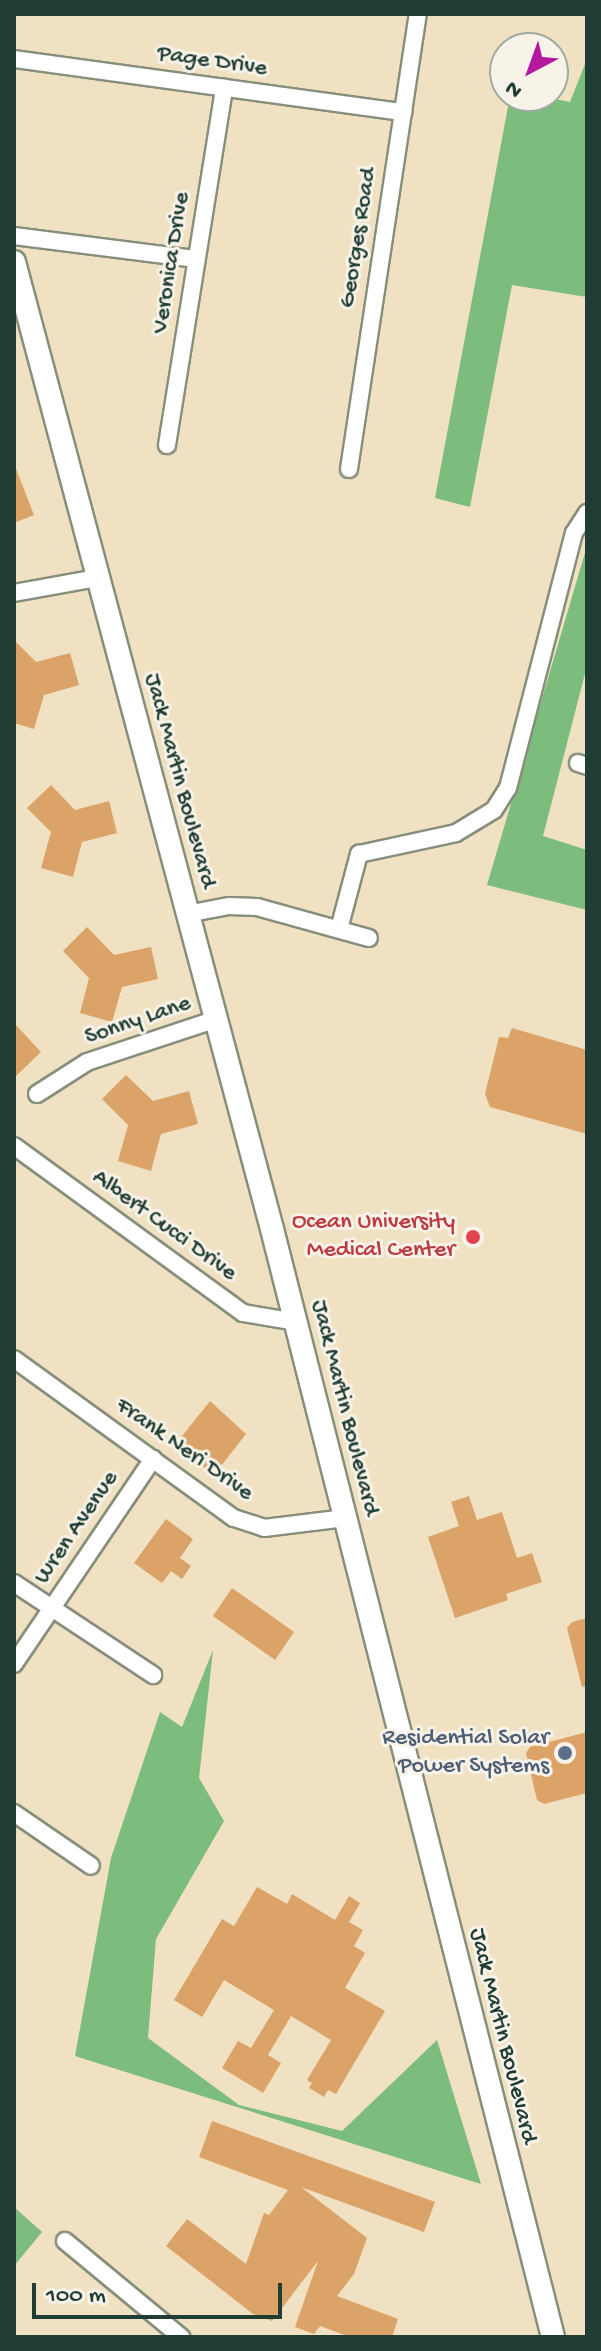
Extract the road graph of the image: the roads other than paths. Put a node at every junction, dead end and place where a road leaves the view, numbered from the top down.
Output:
1 (418, 14) edge
2 (14, 59) edge
3 (224, 88) junction
4 (403, 112) junction
5 (14, 236) edge
6 (197, 259) junction
7 (14, 262) edge
8 (167, 445) dead end
9 (349, 469) dead end
10 (587, 513) edge
11 (97, 578) junction
12 (14, 593) edge
13 (187, 914) junction
14 (339, 929) junction
15 (369, 938) dead end
16 (214, 1020) junction
17 (37, 1094) dead end
18 (14, 1146) edge
19 (296, 1322) junction
20 (14, 1359) edge
21 (153, 1459) junction
22 (345, 1518) junction
23 (14, 1583) edge
24 (52, 1608) junction
25 (14, 1664) edge
26 (153, 1675) dead end
27 (14, 1813) edge
28 (91, 1866) dead end
29 (65, 2241) dead end
30 (181, 2337) edge
31 (553, 2337) edge

1 - 4 street, Georges Road
2 - 3 street, Page Drive
3 - 4 street, Page Drive
3 - 6 street, Veronica Drive
4 - 9 street, Georges Road
5 - 6 street
6 - 8 street, Veronica Drive
7 - 11 street, Jack Martin Boulevard
10 - 14 street
11 - 12 street
11 - 13 street, Jack Martin Boulevard
13 - 14 street
13 - 16 street, Jack Martin Boulevard
14 - 15 street
16 - 17 street, Sonny Lane
16 - 19 street, Jack Martin Boulevard
18 - 19 street, Albert Cucci Drive
19 - 22 street, Jack Martin Boulevard
20 - 21 street, Frank Neri Drive
21 - 22 street, Frank Neri Drive
21 - 24 street, Wren Avenue
22 - 31 street, Jack Martin Boulevard
23 - 24 street
24 - 25 street, Wren Avenue
24 - 26 street
27 - 28 street
29 - 30 street

